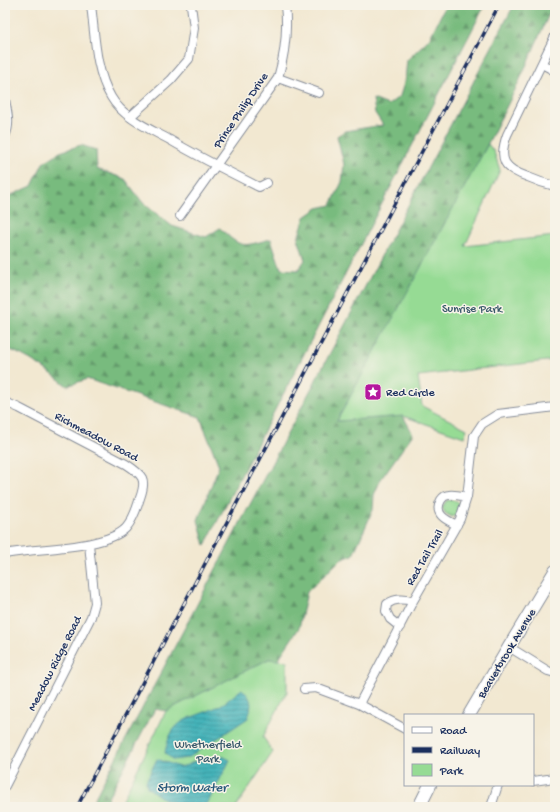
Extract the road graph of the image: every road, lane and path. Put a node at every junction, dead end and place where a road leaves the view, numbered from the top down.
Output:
1 (91, 5) edge
2 (191, 5) edge
3 (285, 5) edge
4 (555, 36) edge
5 (542, 64) junction
6 (555, 71) edge
7 (278, 78) junction
8 (320, 93) dead end
9 (5, 100) edge
10 (130, 117) junction
11 (5, 136) edge
12 (216, 167) junction
13 (267, 183) dead end
14 (552, 184) edge
15 (180, 216) dead end
16 (5, 402) edge
17 (555, 407) edge
18 (467, 496) junction
19 (457, 525) junction
20 (89, 544) junction
21 (5, 554) edge
22 (555, 571) edge
23 (413, 601) junction
24 (400, 627) junction
25 (509, 647) junction
26 (555, 673) edge
27 (304, 689) dead end
28 (359, 704) junction
29 (471, 714) edge
30 (404, 728) edge
31 (555, 778) edge
32 (534, 780) edge
33 (5, 786) edge
34 (430, 786) edge
35 (498, 786) edge
36 (419, 807) edge
37 (491, 807) edge

1 - 10 street
2 - 10 street
3 - 7 street, Prince Philip Drive
4 - 5 street
5 - 6 street
5 - 14 street
7 - 8 street
7 - 12 street, Prince Philip Drive
9 - 11 street
10 - 12 street
12 - 13 street
12 - 15 street, Prince Philip Drive
16 - 20 street, Richmeadow Road
17 - 18 street, Red Tail Trail
18 - 19 street, Red Tail Trail
18 - 19 street, Red Tail Trail
19 - 23 street, Red Tail Trail
20 - 21 street, Richmeadow Road
20 - 33 street, Meadow Ridge Road
22 - 25 street, Beaverbrook Avenue
23 - 24 street, Red Tail Trail
23 - 24 street, Red Tail Trail
24 - 28 street, Red Tail Trail
25 - 26 street
25 - 29 street, Beaverbrook Avenue
27 - 28 street
28 - 30 street
31 - 32 street
34 - 36 street
35 - 37 street

